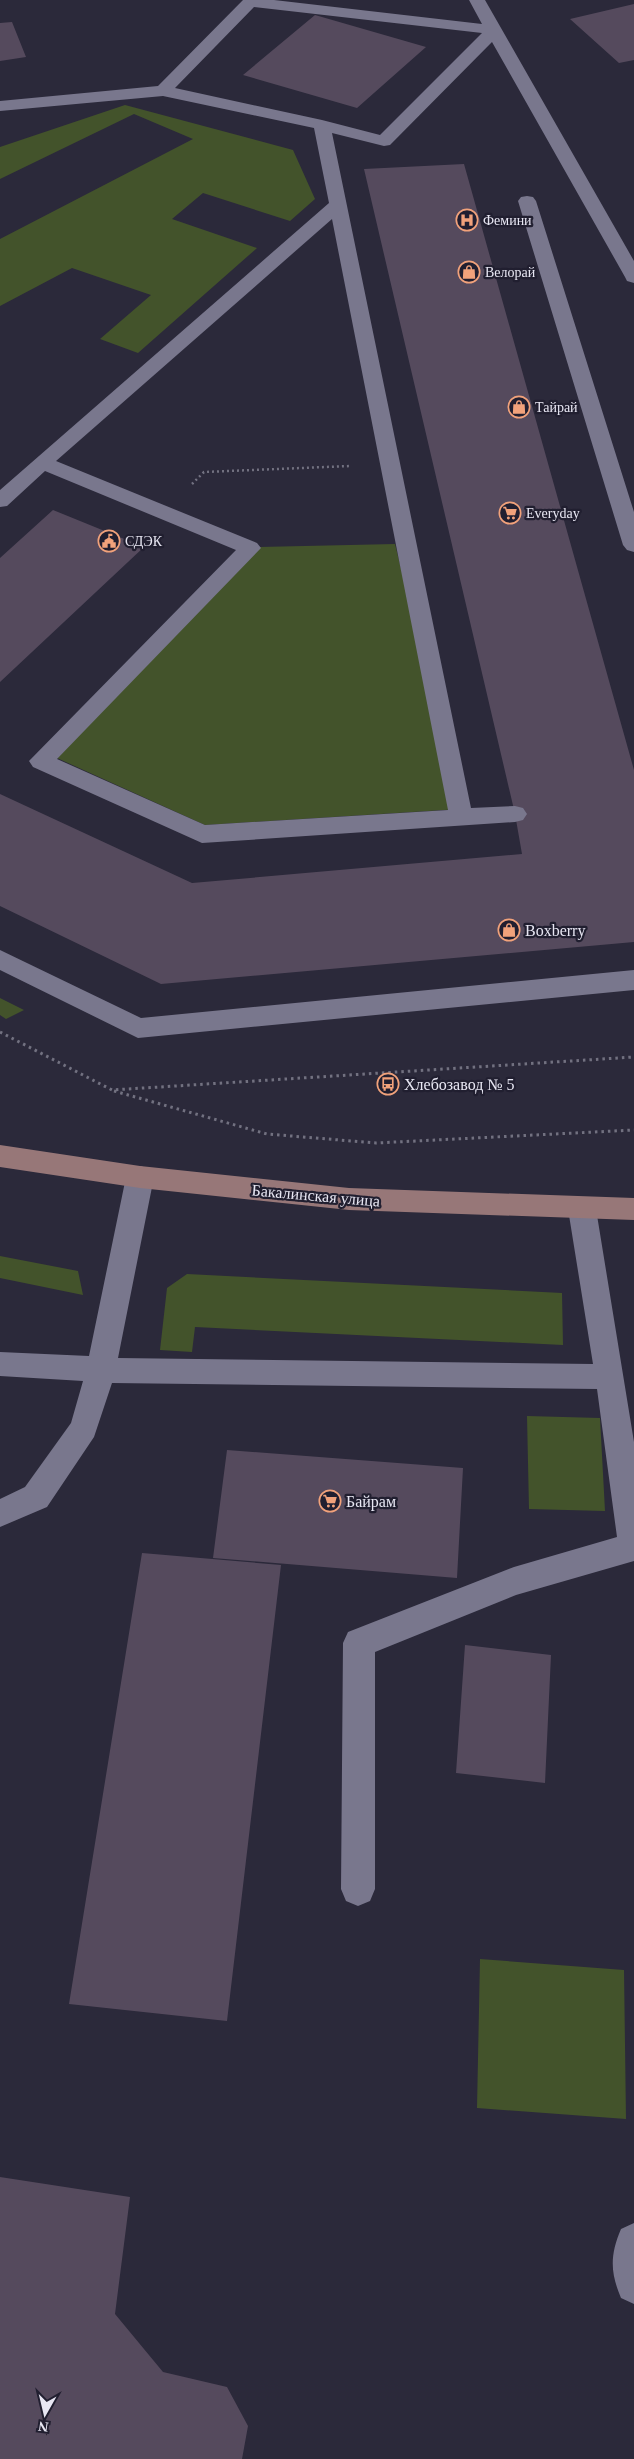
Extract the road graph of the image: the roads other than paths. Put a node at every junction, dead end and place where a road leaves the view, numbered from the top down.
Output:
1 (477, 0) edge
2 (247, 1) edge
3 (495, 30) junction
4 (163, 91) junction
5 (0, 106) edge
6 (322, 125) junction
7 (527, 201) dead end
8 (339, 203) junction
9 (634, 277) edge
10 (42, 463) junction
11 (0, 501) edge
12 (634, 545) edge
13 (515, 814) dead end
14 (461, 817) junction
15 (0, 959) edge
16 (634, 980) edge
17 (0, 1156) edge
18 (140, 1177) junction
19 (582, 1208) junction
20 (634, 1209) edge
21 (0, 1364) edge
22 (101, 1370) junction
23 (610, 1377) junction
24 (625, 1419) edge
25 (0, 1513) edge
26 (634, 1547) edge
27 (358, 1889) dead end
28 (634, 2242) edge
29 (634, 2284) edge

1 - 3 lane
2 - 3 lane
2 - 4 lane
3 - 6 lane
3 - 9 lane
4 - 5 lane
4 - 6 lane
6 - 8 lane
7 - 12 lane
8 - 10 lane
8 - 14 lane
10 - 11 lane
10 - 14 lane
13 - 14 lane
15 - 16 lane
17 - 18 main road, Бакалинская улица
18 - 19 main road, Бакалинская улица
18 - 22 lane
19 - 20 main road, Бакалинская улица
19 - 23 lane
21 - 22 lane
22 - 23 lane
22 - 25 lane
23 - 24 lane
24 - 26 lane
26 - 27 lane
28 - 29 lane

